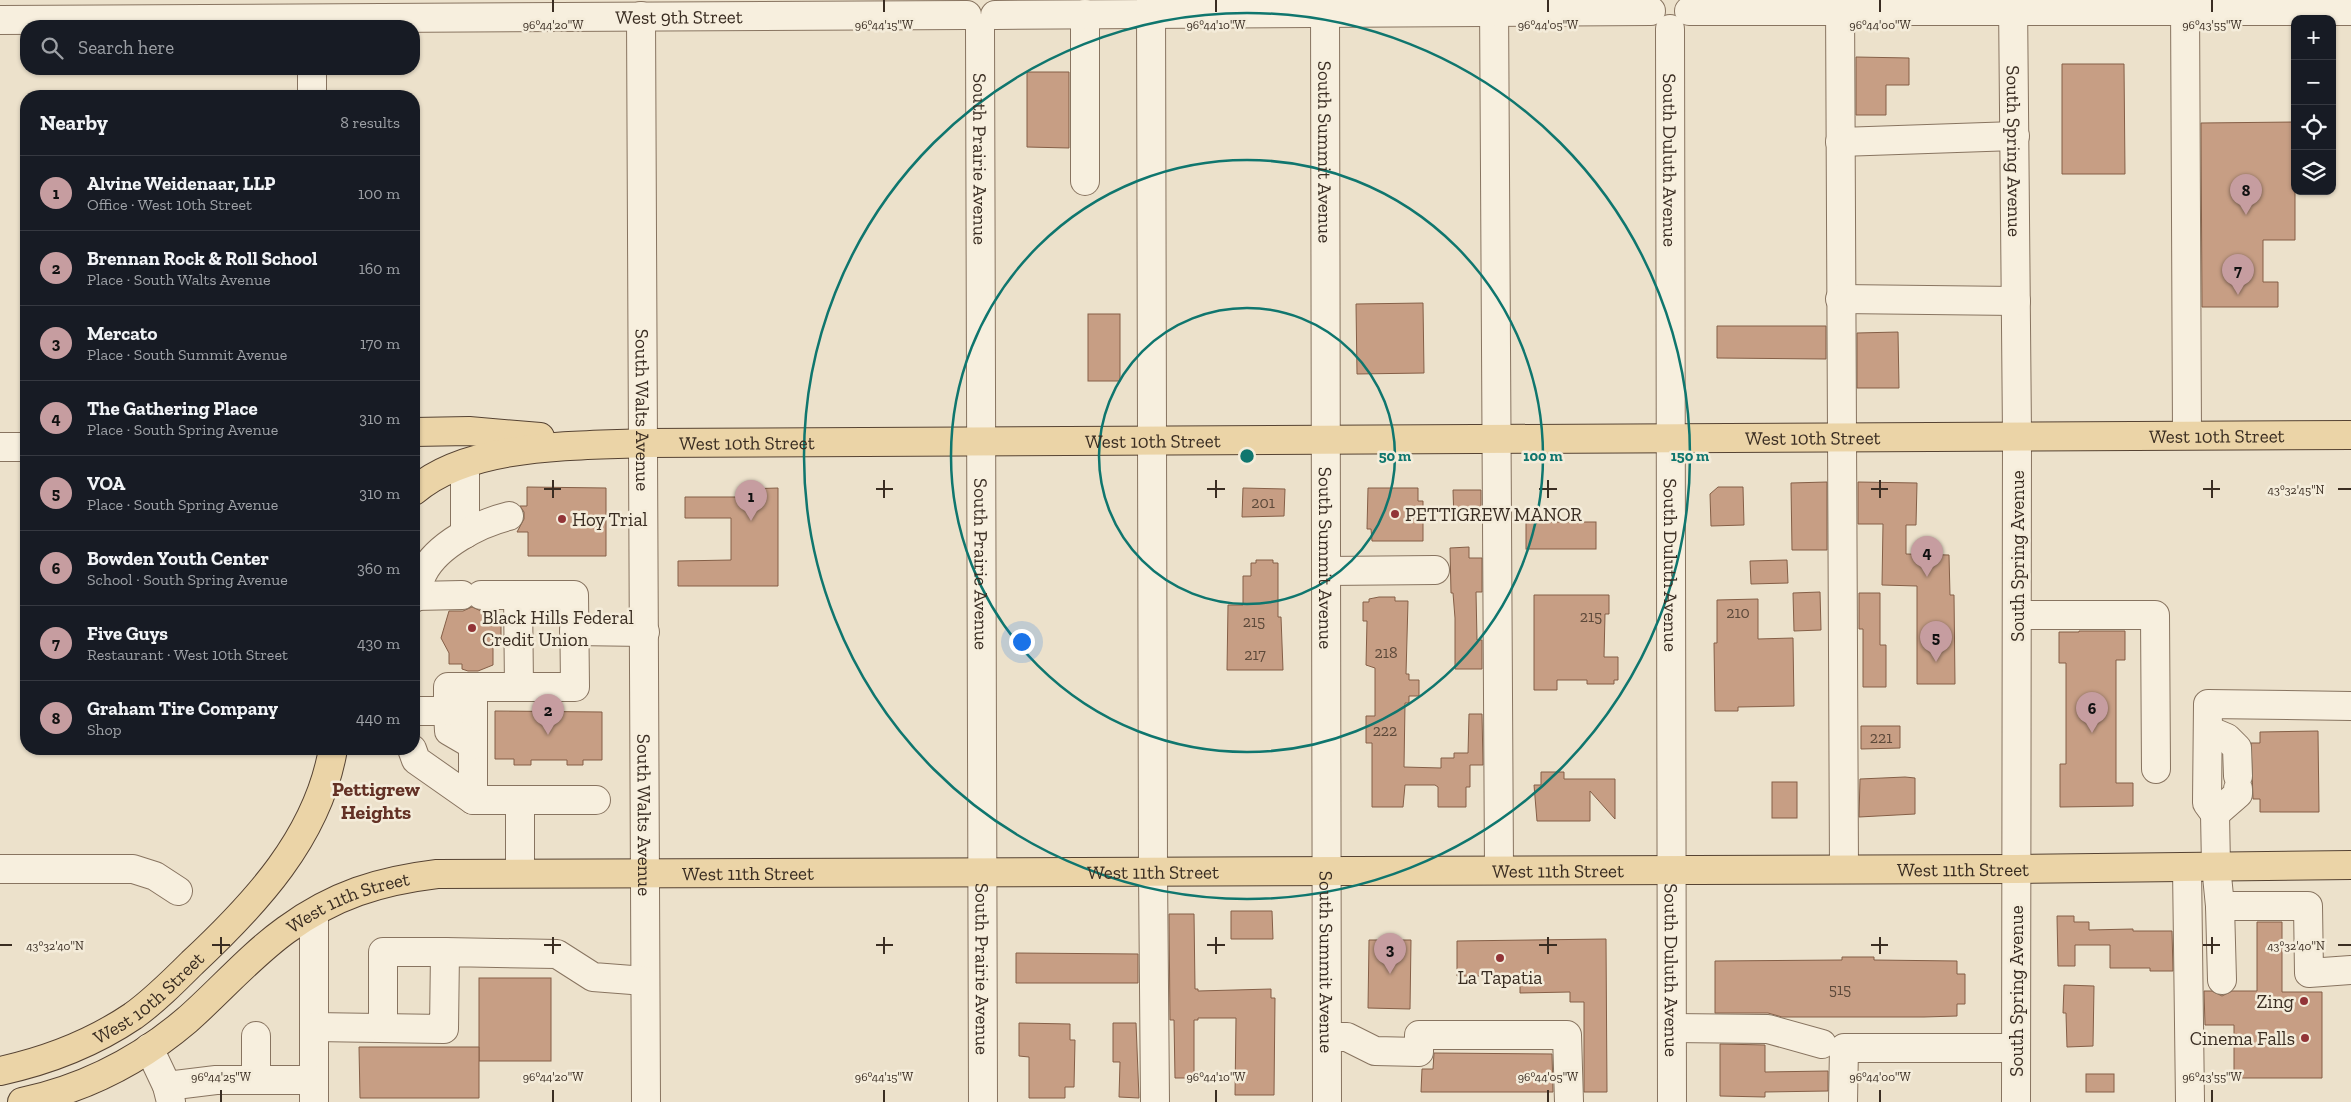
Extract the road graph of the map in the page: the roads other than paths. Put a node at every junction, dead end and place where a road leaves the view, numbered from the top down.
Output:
1 (1840, 5) edge
2 (2013, 5) edge
3 (2185, 5) edge
4 (1325, 6) edge
5 (1494, 6) edge
6 (1151, 7) edge
7 (482, 8) edge
8 (825, 8) edge
9 (1670, 10) edge
10 (981, 11) edge
11 (2351, 11) edge
12 (1084, 14) junction
13 (641, 16) junction
14 (0, 20) edge
15 (20, 20) edge
16 (346, 20) edge
17 (312, 75) edge
18 (312, 90) edge
19 (2014, 136) junction
20 (1840, 142) junction
21 (1085, 181) dead end
22 (1840, 299) junction
23 (2016, 301) junction
24 (420, 432) edge
25 (2017, 435) junction
26 (2187, 435) junction
27 (2351, 435) edge
28 (1841, 437) junction
29 (1671, 438) junction
30 (1496, 439) junction
31 (1326, 440) junction
32 (1153, 441) junction
33 (982, 442) junction
34 (644, 443) junction
35 (0, 447) edge
36 (20, 447) edge
37 (465, 464) junction
38 (420, 487) edge
39 (509, 516) dead end
40 (465, 534) junction
41 (1435, 570) dead end
42 (1326, 571) junction
43 (420, 581) edge
44 (518, 595) junction
45 (420, 597) edge
46 (2017, 615) junction
47 (574, 632) junction
48 (644, 632) junction
49 (473, 687) junction
50 (519, 687) junction
51 (2351, 706) edge
52 (420, 711) edge
53 (448, 711) junction
54 (2208, 730) junction
55 (473, 745) junction
56 (331, 755) edge
57 (414, 755) edge
58 (2156, 769) dead end
59 (473, 800) junction
60 (520, 800) junction
61 (596, 800) dead end
62 (2216, 814) junction
63 (2351, 865) edge
64 (2216, 866) junction
65 (2187, 867) junction
66 (1672, 868) junction
67 (0, 869) edge
68 (1498, 869) junction
69 (1844, 869) junction
70 (2016, 869) junction
71 (1153, 870) junction
72 (1327, 870) junction
73 (982, 871) junction
74 (520, 872) junction
75 (645, 873) junction
76 (178, 891) dead end
77 (2220, 906) junction
78 (314, 913) junction
79 (445, 952) junction
80 (2351, 970) edge
81 (2222, 980) dead end
82 (645, 981) junction
83 (314, 1027) junction
84 (383, 1028) junction
85 (1672, 1028) junction
86 (256, 1036) dead end
87 (1327, 1037) junction
88 (1822, 1044) dead end
89 (149, 1048) junction
90 (2016, 1048) junction
91 (0, 1071) edge
92 (256, 1080) junction
93 (314, 1091) edge
94 (170, 1098) edge
95 (22, 1102) edge
96 (646, 1102) edge
97 (983, 1102) edge
98 (1155, 1102) edge
99 (1327, 1102) edge
100 (1569, 1102) edge
101 (1672, 1102) edge
102 (1843, 1102) edge
103 (2016, 1102) edge
104 (2190, 1102) edge

1 - 2 street, West 9th Street
1 - 9 street, West 9th Street
1 - 20 street
2 - 3 street, West 9th Street
2 - 19 street, South Spring Avenue
3 - 11 street, West 9th Street
3 - 26 street
4 - 5 street, West 9th Street
4 - 6 street, West 9th Street
4 - 31 street, South Summit Avenue
5 - 9 street, West 9th Street
5 - 30 street
6 - 12 street, West 9th Street
6 - 32 street
7 - 13 street, West 9th Street
7 - 16 street, West 9th Street
8 - 10 street, West 9th Street
8 - 13 street, West 9th Street
9 - 29 street, South Duluth Avenue
10 - 12 street, West 9th Street
10 - 33 street, South Prairie Avenue
12 - 21 street
13 - 34 street, South Walts Avenue
14 - 15 street, West 9th Street
17 - 18 street
19 - 20 street
19 - 23 street, South Spring Avenue
20 - 22 street
22 - 23 street
22 - 28 street
23 - 25 street, South Spring Avenue
24 - 34 main road
25 - 26 main road, West 10th Street
25 - 28 main road, West 10th Street
25 - 46 street, South Spring Avenue
26 - 27 main road, West 10th Street
28 - 29 main road, West 10th Street
28 - 69 street
29 - 30 main road, West 10th Street
29 - 66 street, South Duluth Avenue
30 - 31 main road, West 10th Street
30 - 68 street
31 - 32 main road, West 10th Street
31 - 42 street, South Summit Avenue
32 - 33 main road, West 10th Street
32 - 71 street
33 - 34 main road, West 10th Street
33 - 73 street, South Prairie Avenue
34 - 37 main road, West 10th Street
34 - 48 street, South Walts Avenue
35 - 36 street
37 - 38 main road, West 10th Street
37 - 40 street
39 - 40 street
40 - 43 street
41 - 42 street
42 - 72 street, South Summit Avenue
44 - 45 street
44 - 47 street
44 - 50 street
46 - 58 street
46 - 70 street, South Spring Avenue
47 - 48 street
47 - 50 street
48 - 75 street, South Walts Avenue
49 - 50 street
49 - 53 street
49 - 55 street
51 - 54 street
52 - 53 street
53 - 55 street
54 - 62 street
54 - 62 street
55 - 59 street
56 - 91 main road, West 10th Street
57 - 59 street
59 - 60 street
60 - 61 street
60 - 74 street
62 - 64 street
63 - 64 main road, West 11th Street
64 - 65 main road, West 11th Street
64 - 77 street
65 - 70 main road, West 11th Street
65 - 104 street
66 - 68 main road, West 11th Street
66 - 69 main road, West 11th Street
66 - 85 street, South Duluth Avenue
67 - 76 street
68 - 72 main road, West 11th Street
69 - 70 main road, West 11th Street
70 - 90 street, South Spring Avenue
71 - 72 main road, West 11th Street
71 - 73 main road, West 11th Street
71 - 98 street
72 - 87 street, South Summit Avenue
73 - 75 main road, West 11th Street
73 - 97 street, South Prairie Avenue
74 - 75 main road, West 11th Street
74 - 78 main road, West 11th Street
75 - 82 street, South Walts Avenue
77 - 80 street
77 - 81 street
78 - 83 street
78 - 89 main road, West 11th Street
79 - 82 street
79 - 84 street
79 - 84 street
82 - 96 street, South Walts Avenue
83 - 84 street
83 - 93 street
85 - 88 street
85 - 101 street, South Duluth Avenue
86 - 92 street
87 - 99 street, South Summit Avenue
87 - 100 street
89 - 94 street
89 - 95 main road, West 11th Street
90 - 102 street
90 - 103 street, South Spring Avenue
92 - 93 street
92 - 94 street

